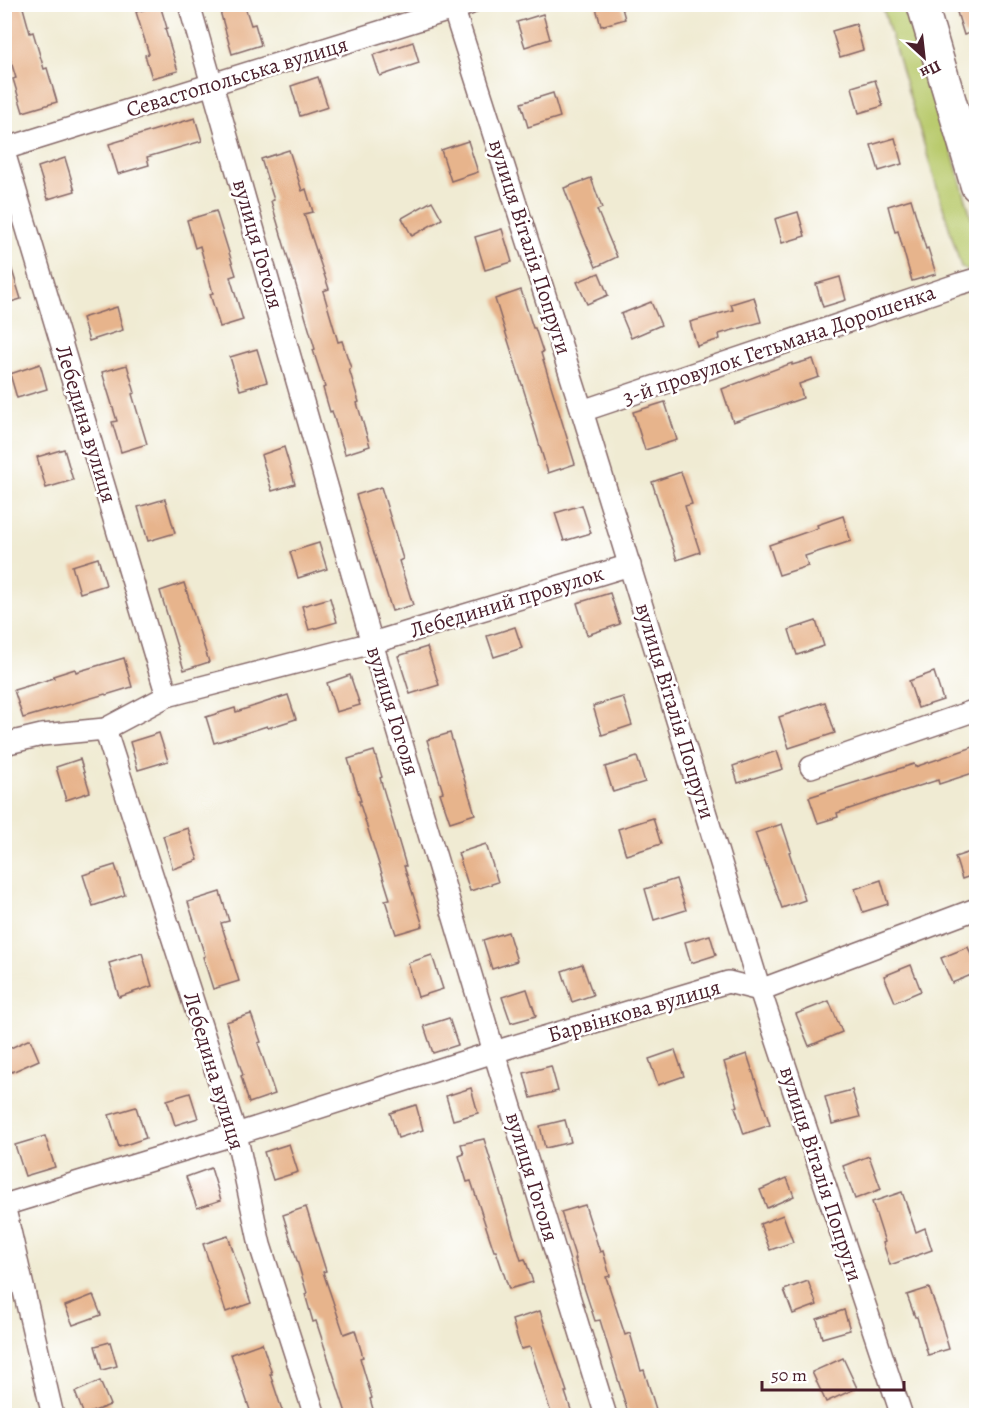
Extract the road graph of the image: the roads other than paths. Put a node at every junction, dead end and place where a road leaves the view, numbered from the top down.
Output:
1 (189, 4) edge
2 (922, 4) edge
3 (458, 6) edge
4 (213, 84) junction
5 (4, 150) edge
6 (976, 186) edge
7 (976, 279) edge
8 (582, 411) junction
9 (630, 565) junction
10 (372, 643) junction
11 (167, 696) junction
12 (976, 710) edge
13 (105, 729) junction
14 (4, 744) edge
15 (811, 767) dead end
16 (976, 909) edge
17 (760, 990) junction
18 (494, 1052) junction
19 (236, 1134) junction
20 (4, 1205) edge
21 (53, 1416) edge
22 (315, 1416) edge
23 (606, 1416) edge
24 (902, 1416) edge

1 - 4 street, вулиця Гоголя
2 - 6 street
3 - 4 street, Севастопольська вулиця
3 - 8 street, вулиця Віталія Попруги
4 - 5 street, Севастопольська вулиця
4 - 10 street, вулиця Гоголя
5 - 11 street, Лебедина вулиця
7 - 8 street, 3-й провулок Гетьмана Дорошенка
8 - 9 street, вулиця Віталія Попруги
9 - 10 street, Лебединий провулок
9 - 17 street, вулиця Віталія Попруги
10 - 11 street, Лебединий провулок
10 - 18 street, вулиця Гоголя
11 - 13 street, Лебединий провулок
12 - 15 street
13 - 14 street, Лебединий провулок
13 - 19 street, Лебедина вулиця
16 - 17 street
17 - 18 street, Барвінкова вулиця
17 - 24 street, вулиця Віталія Попруги
18 - 19 street, Барвінкова вулиця
18 - 23 street, вулиця Гоголя
19 - 20 street, Барвінкова вулиця
19 - 22 street, Лебедина вулиця
20 - 21 street

